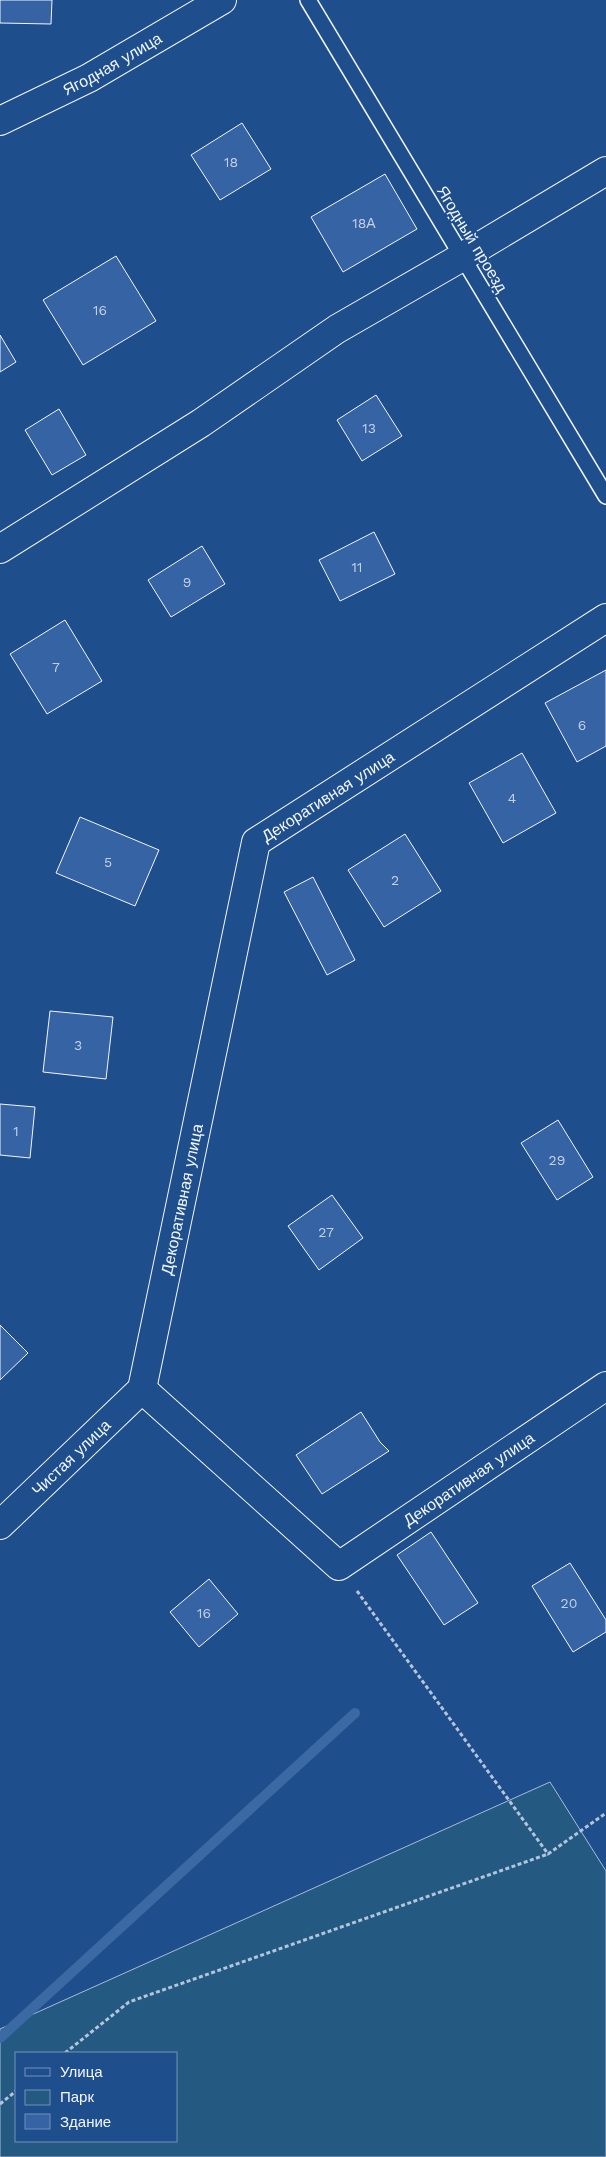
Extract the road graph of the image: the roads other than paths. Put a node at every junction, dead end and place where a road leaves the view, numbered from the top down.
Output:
1 (222, 0) edge
2 (308, 0) edge
3 (0, 121) edge
4 (606, 171) edge
5 (462, 257) junction
6 (606, 496) edge
7 (0, 549) edge
8 (606, 618) edge
9 (606, 1386) edge
10 (142, 1389) junction
11 (0, 1525) edge

1 - 3 street, Ягодная улица
2 - 5 lane, Ягодный проезд
4 - 5 street
5 - 6 lane, Ягодный проезд
5 - 7 street
8 - 10 street, Декоративная улица
9 - 10 street, Декоративная улица
10 - 11 street, Чистая улица

